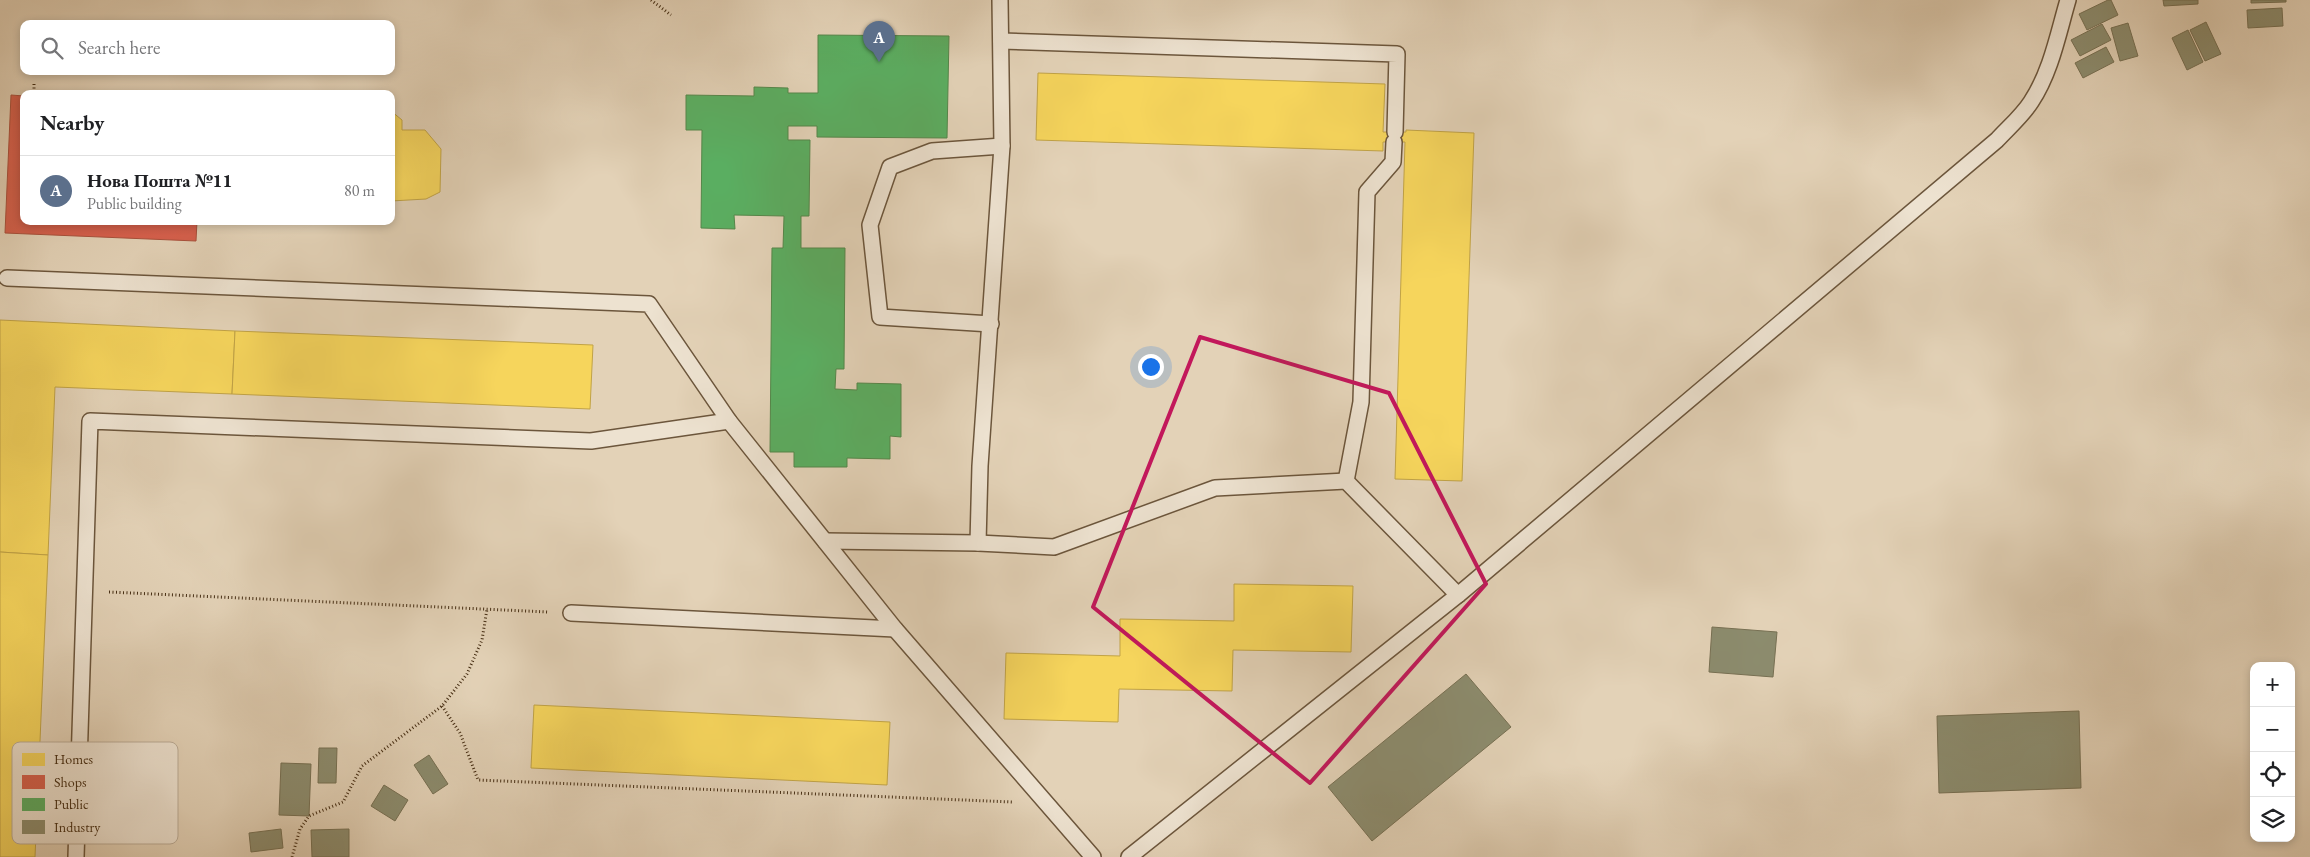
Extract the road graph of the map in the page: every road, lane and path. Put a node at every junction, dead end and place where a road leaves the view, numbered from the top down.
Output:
1 (650, 0) edge
2 (1000, 0) edge
3 (2068, 0) edge
4 (671, 15) dead end
5 (1000, 41) junction
6 (34, 84) dead end
7 (34, 90) edge
8 (1002, 146) junction
9 (7, 278) dead end
10 (991, 324) junction
11 (729, 421) junction
12 (1346, 481) junction
13 (825, 541) junction
14 (978, 543) junction
15 (84, 590) junction
16 (1458, 595) junction
17 (487, 609) junction
18 (571, 613) joint
19 (895, 629) junction
20 (442, 706) junction
21 (79, 742) edge
22 (1047, 804) junction
23 (76, 844) edge
24 (76, 857) edge
25 (292, 857) edge
26 (1093, 857) edge
27 (1129, 857) edge

1 - 4 path
2 - 5 lane
3 - 16 lane
5 - 8 lane
5 - 12 lane
6 - 7 path
8 - 10 lane
8 - 10 lane
9 - 11 lane
10 - 14 lane
11 - 13 lane
11 - 15 lane
12 - 14 lane
12 - 16 lane
13 - 14 lane
13 - 19 lane
15 - 17 path
15 - 21 lane
16 - 27 lane
17 - 18 path
17 - 20 path
18 - 19 lane
19 - 22 lane
20 - 22 path
20 - 25 path
22 - 26 lane
23 - 24 lane

